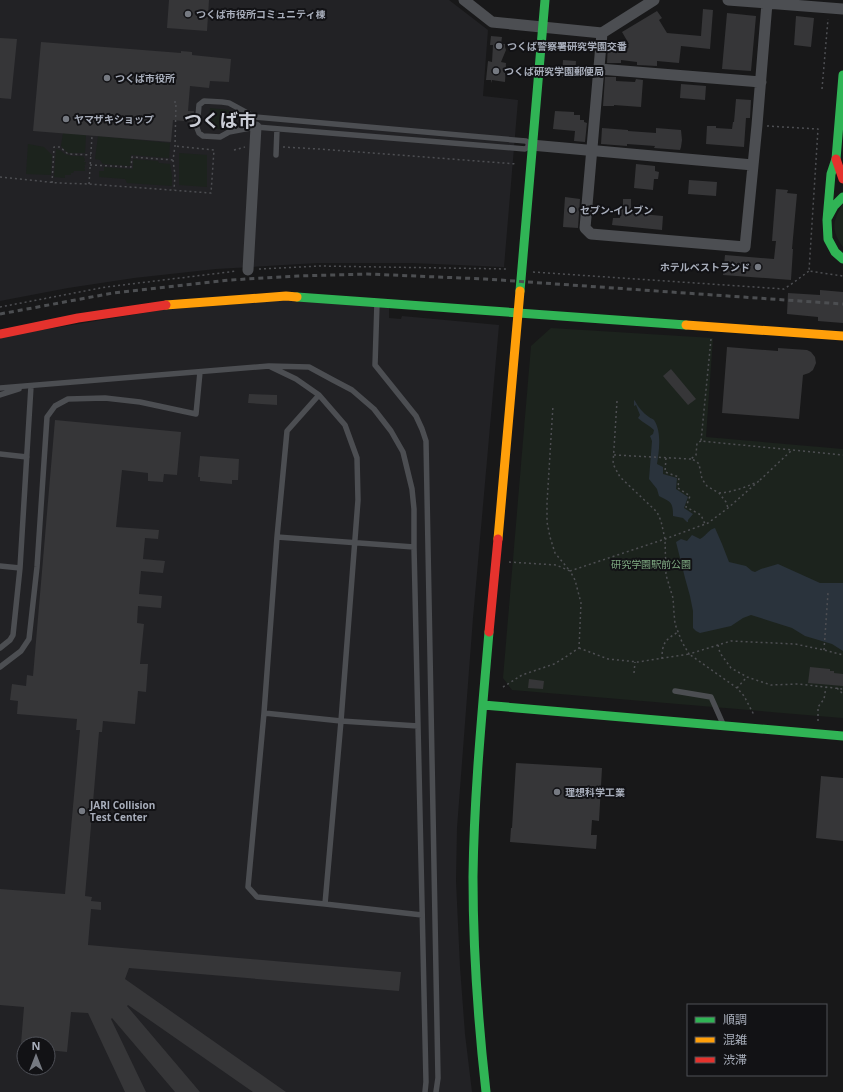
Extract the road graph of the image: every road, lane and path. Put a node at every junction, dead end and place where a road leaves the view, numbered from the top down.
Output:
1 (464, 0) edge
2 (544, 0) edge
3 (654, 0) edge
4 (728, 0) edge
5 (768, 3) junction
6 (829, 8) junction
7 (843, 9) edge
8 (542, 26) junction
9 (602, 33) junction
10 (599, 69) junction
11 (843, 75) edge
12 (761, 82) junction
13 (822, 88) dead end
14 (174, 102) dead end
15 (757, 125) junction
16 (256, 127) junction
17 (277, 129) junction
18 (818, 129) dead end
19 (92, 136) dead end
20 (531, 145) junction
21 (175, 146) junction
22 (254, 146) junction
23 (276, 147) junction
24 (234, 150) dead end
25 (592, 151) junction
26 (91, 155) junction
27 (276, 155) dead end
28 (836, 159) junction
29 (173, 160) junction
30 (517, 164) dead end
31 (90, 165) junction
32 (753, 165) junction
33 (0, 177) edge
34 (842, 180) edge
35 (52, 183) junction
36 (89, 184) junction
37 (174, 190) junction
38 (843, 197) edge
39 (827, 220) junction
40 (843, 259) edge
41 (248, 270) dead end
42 (809, 271) dead end
43 (533, 272) dead end
44 (377, 302) junction
45 (518, 313) junction
46 (0, 334) edge
47 (712, 336) dead end
48 (843, 336) edge
49 (269, 366) junction
50 (200, 372) junction
51 (32, 386) junction
52 (0, 388) edge
53 (0, 395) edge
54 (319, 395) junction
55 (617, 401) dead end
56 (553, 405) dead end
57 (701, 441) junction
58 (792, 450) junction
59 (0, 454) edge
60 (614, 455) junction
61 (843, 455) edge
62 (27, 458) junction
63 (666, 458) junction
64 (691, 459) junction
65 (760, 480) junction
66 (719, 493) junction
67 (728, 508) junction
68 (705, 524) junction
69 (277, 537) junction
70 (665, 539) junction
71 (355, 543) junction
72 (414, 547) junction
73 (508, 562) dead end
74 (0, 566) edge
75 (20, 568) junction
76 (570, 571) junction
77 (828, 593) dead end
78 (678, 632) junction
79 (718, 645) junction
80 (0, 648) edge
81 (579, 648) junction
82 (824, 650) junction
83 (689, 654) junction
84 (843, 655) edge
85 (662, 658) junction
86 (635, 662) junction
87 (0, 667) edge
88 (634, 673) dead end
89 (747, 677) junction
90 (503, 687) dead end
91 (826, 687) junction
92 (737, 688) junction
93 (837, 688) junction
94 (843, 689) edge
95 (675, 691) dead end
96 (843, 694) edge
97 (483, 705) junction
98 (264, 713) junction
99 (754, 715) dead end
100 (341, 720) junction
101 (818, 720) dead end
102 (418, 726) junction
103 (724, 726) junction
104 (843, 736) edge
105 (325, 904) junction
106 (422, 915) junction
107 (425, 1092) edge
108 (436, 1092) edge
109 (486, 1092) edge

1 - 8 street
2 - 8 street
3 - 9 street
4 - 5 street
5 - 6 street
5 - 12 street
6 - 7 street
6 - 13 path
8 - 9 street
8 - 20 street
9 - 10 street
10 - 12 street
10 - 25 street
11 - 28 street
12 - 15 street
14 - 21 path
15 - 18 path
15 - 32 street
16 - 17 lane
16 - 20 lane
16 - 22 street
17 - 20 lane
17 - 23 lane
19 - 26 path
20 - 25 street
20 - 45 street
21 - 29 path
21 - 37 path
22 - 24 path
22 - 41 street
23 - 27 lane
23 - 30 path
25 - 32 street
25 - 32 street
26 - 31 path
26 - 35 path
28 - 34 street
28 - 39 street
29 - 31 path
29 - 37 path
31 - 36 path
33 - 35 path
35 - 36 path
36 - 37 path
38 - 39 street
39 - 40 street
42 - 43 path
44 - 45 street
44 - 46 street
44 - 108 lane
45 - 48 street
45 - 97 street
47 - 57 path
49 - 50 lane
49 - 54 lane
49 - 72 lane
50 - 51 lane
50 - 87 lane
51 - 52 lane
51 - 53 lane
51 - 62 lane
54 - 69 lane
54 - 71 lane
55 - 60 path
56 - 76 path
57 - 58 path
57 - 64 path
58 - 61 path
58 - 65 path
59 - 62 lane
60 - 63 path
60 - 70 path
62 - 75 lane
63 - 64 path
63 - 68 path
64 - 66 path
65 - 66 path
65 - 67 path
66 - 67 path
67 - 68 path
68 - 70 path
69 - 71 lane
69 - 98 lane
70 - 76 path
70 - 78 path
71 - 72 lane
71 - 100 lane
72 - 102 lane
73 - 76 path
74 - 75 lane
75 - 80 lane
76 - 81 path
77 - 82 path
78 - 83 path
78 - 85 path
79 - 82 path
79 - 83 path
79 - 89 path
81 - 86 path
81 - 90 path
82 - 84 path
83 - 85 path
83 - 92 path
85 - 86 path
86 - 88 path
89 - 91 path
89 - 92 path
91 - 93 path
91 - 101 path
92 - 99 path
93 - 94 path
93 - 96 path
95 - 103 lane
97 - 103 street
97 - 109 street
98 - 100 lane
98 - 105 lane
100 - 102 lane
100 - 105 lane
102 - 106 lane
103 - 104 street
105 - 106 lane
106 - 107 lane

